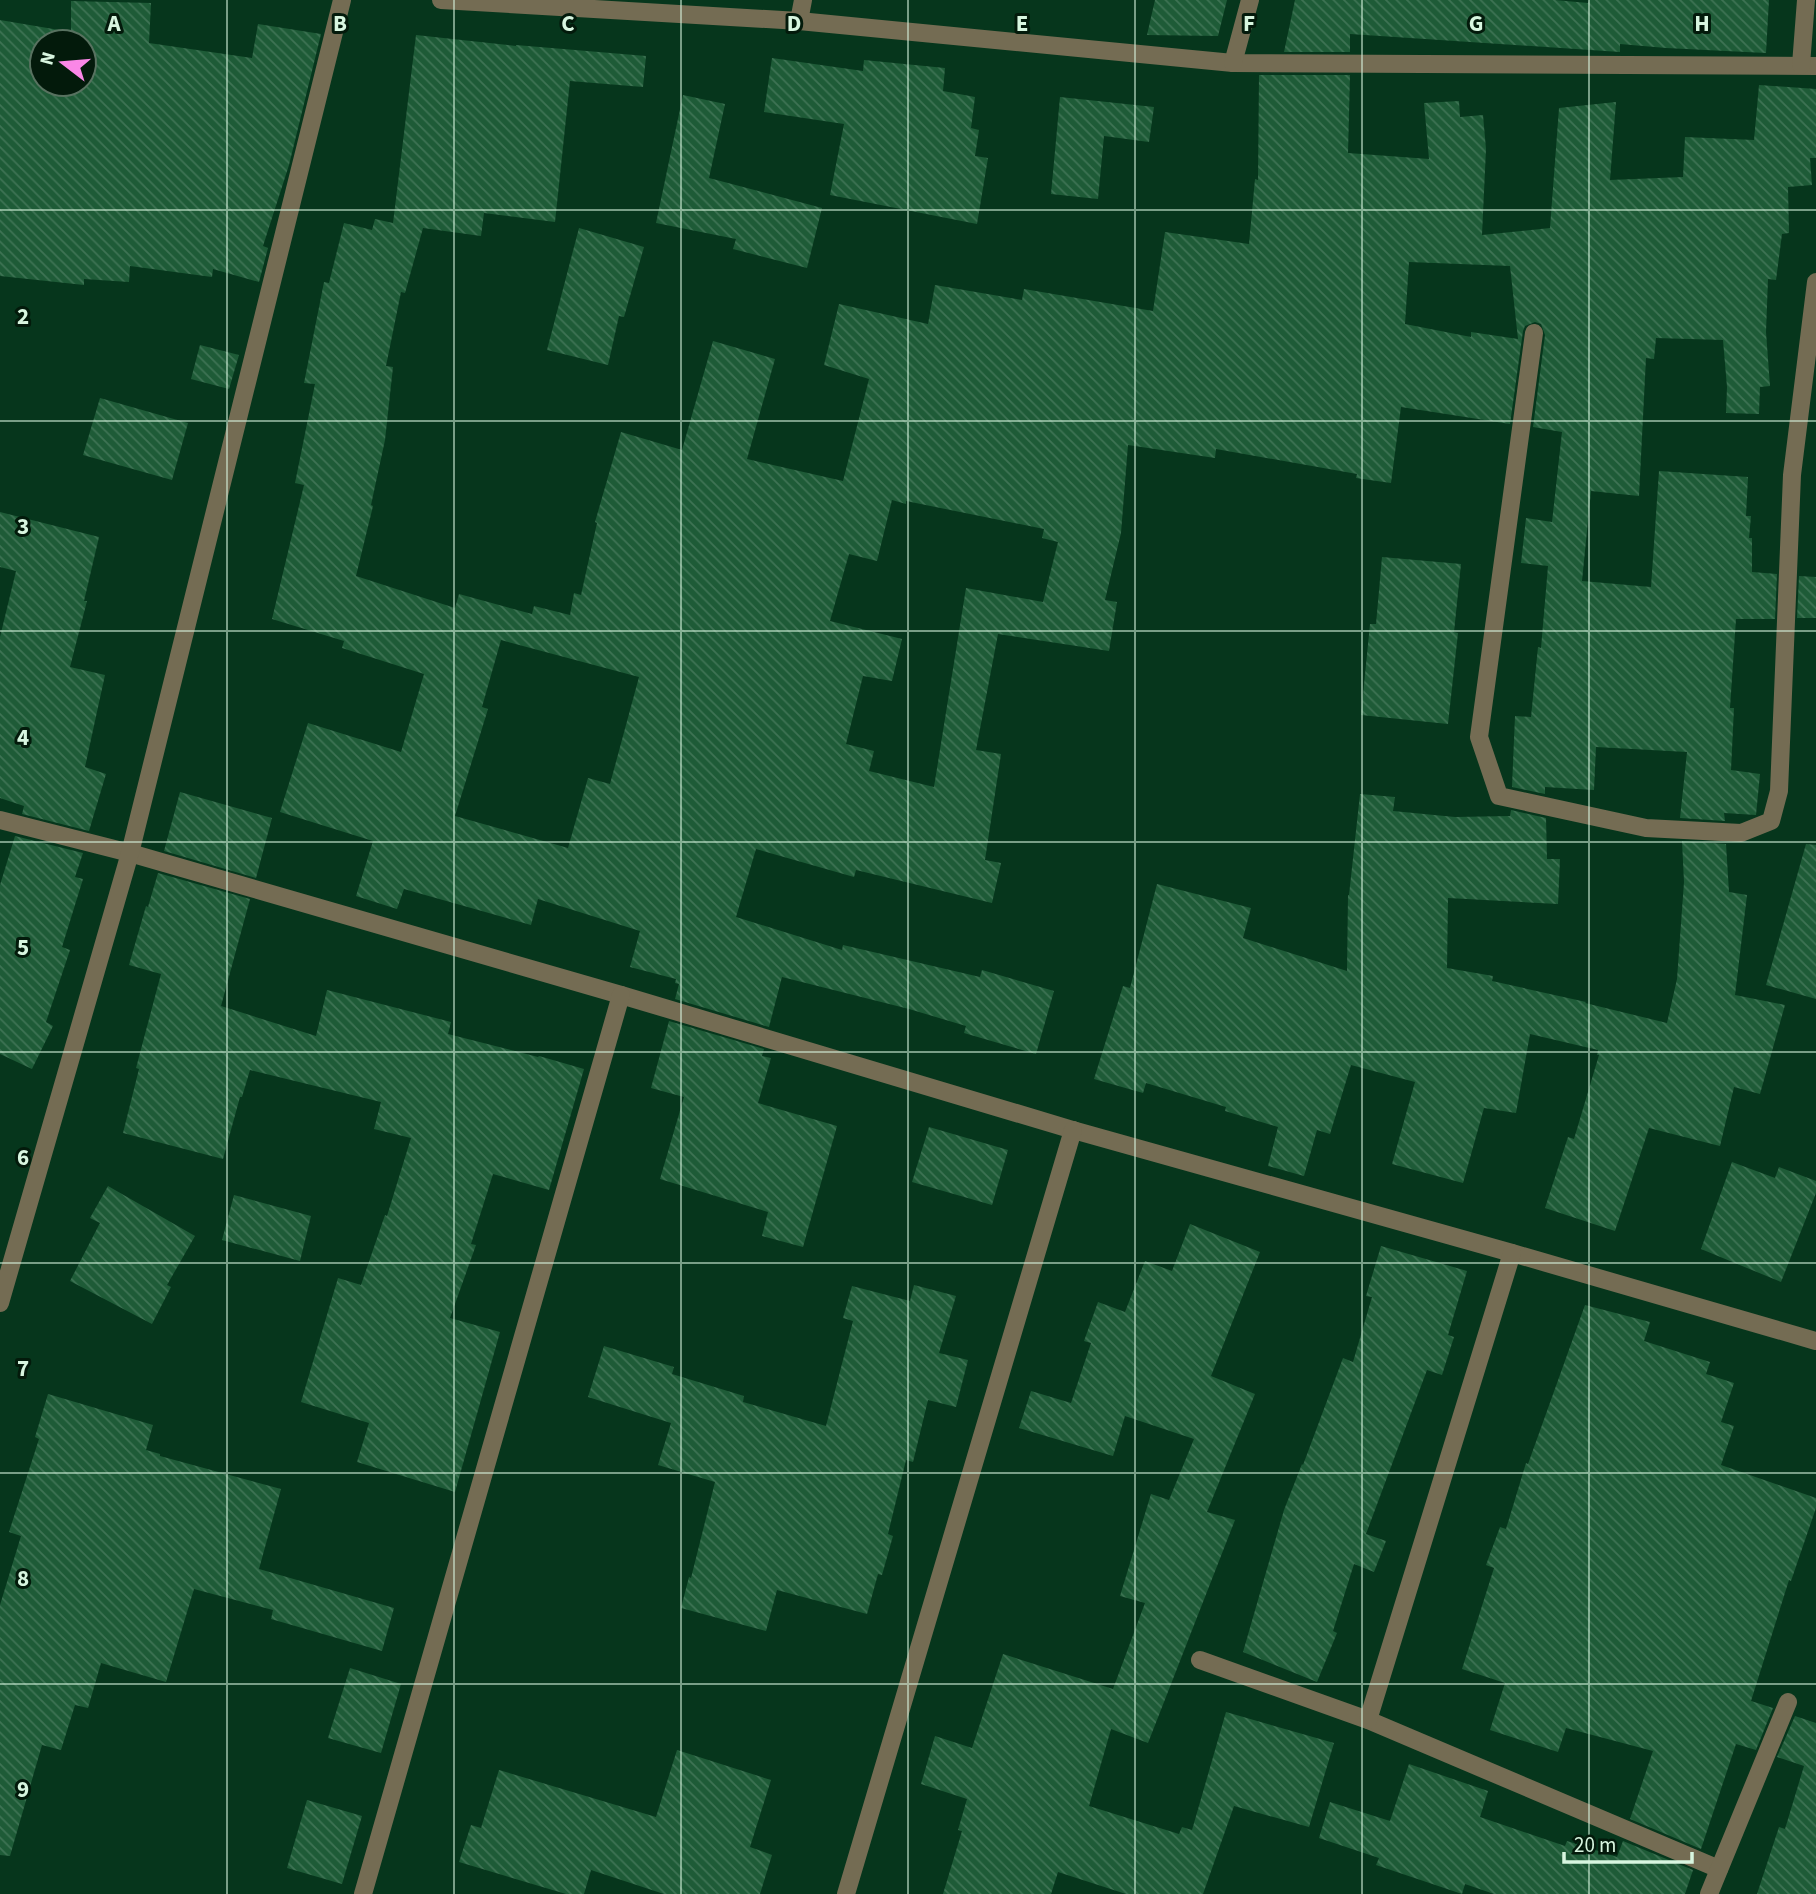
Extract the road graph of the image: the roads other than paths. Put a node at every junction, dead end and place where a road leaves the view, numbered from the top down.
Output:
1 (342, 0) edge
2 (441, 0) edge
3 (803, 0) edge
4 (1250, 0) edge
5 (1806, 0) edge
6 (799, 21) junction
7 (1233, 63) junction
8 (1809, 65) edge
9 (1816, 282) edge
10 (1534, 332) dead end
11 (0, 820) edge
12 (130, 853) junction
13 (621, 995) junction
14 (1073, 1130) junction
15 (1512, 1254) junction
16 (0, 1303) edge
17 (1816, 1342) edge
18 (1200, 1660) dead end
19 (1788, 1702) dead end
20 (1368, 1720) junction
21 (1719, 1869) junction
22 (363, 1894) edge
23 (846, 1894) edge
24 (1709, 1894) edge

1 - 12 street
2 - 6 street
3 - 6 street
4 - 7 street
5 - 8 street
6 - 7 street
7 - 8 street
9 - 10 street
11 - 12 street
12 - 13 street
12 - 16 street
13 - 14 street
13 - 22 street
14 - 15 street
14 - 23 street
15 - 17 street
15 - 20 street
18 - 20 street
19 - 21 street
20 - 21 street
21 - 24 street

